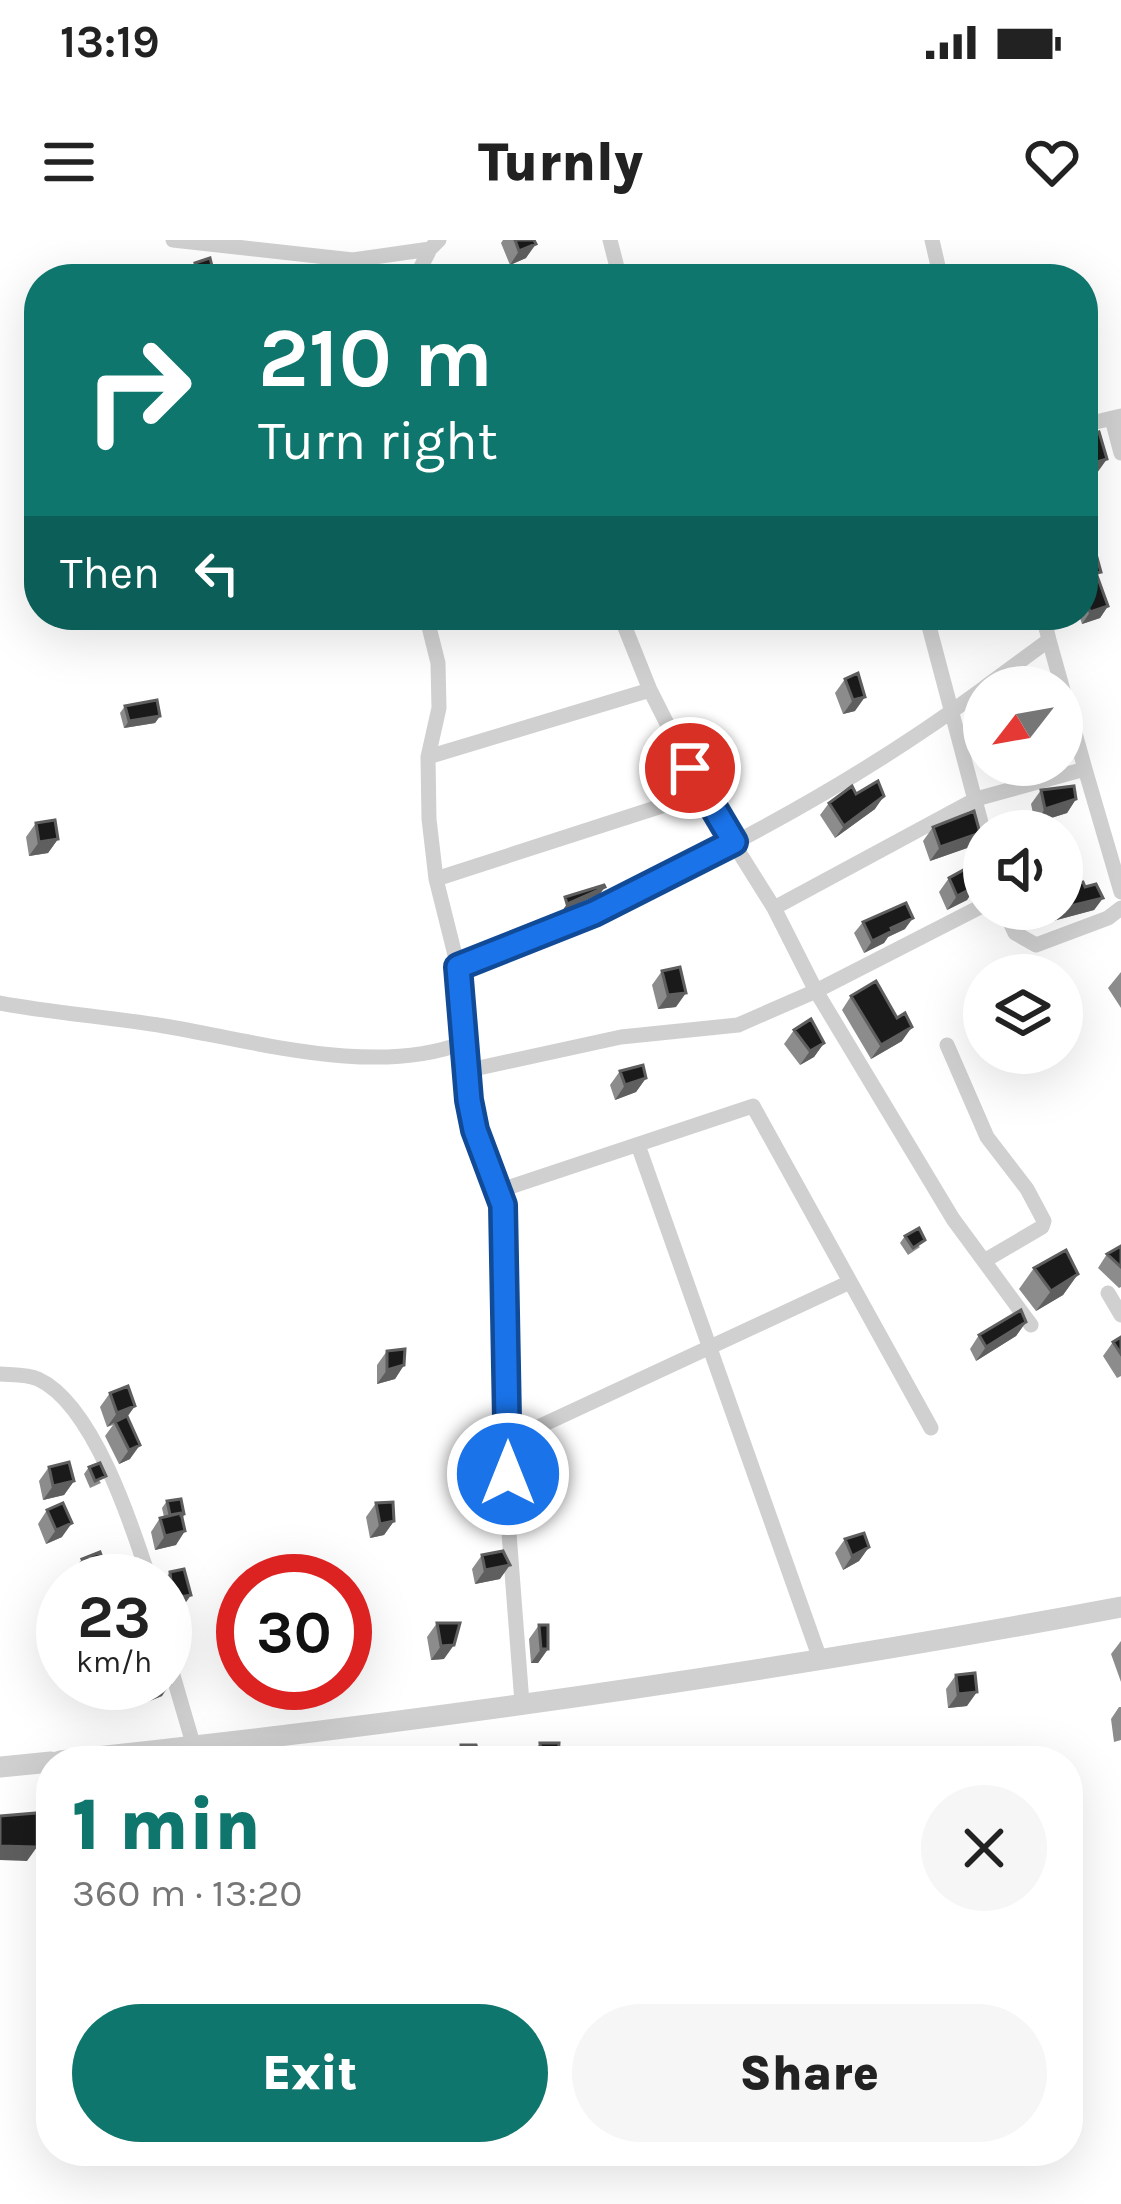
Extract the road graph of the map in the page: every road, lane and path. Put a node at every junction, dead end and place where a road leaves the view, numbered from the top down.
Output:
1 (172, 240) edge
2 (434, 244) edge
3 (1116, 417) edge
4 (1121, 453) edge
5 (430, 630) edge
6 (626, 630) edge
7 (930, 630) edge
8 (1047, 630) edge
9 (1049, 640) junction
10 (1013, 666) edge
11 (650, 690) junction
12 (963, 702) edge
13 (950, 712) junction
14 (428, 757) junction
15 (1085, 769) junction
16 (702, 793) junction
17 (976, 799) junction
18 (979, 810) edge
19 (734, 842) junction
20 (436, 879) junction
21 (1121, 892) edge
22 (774, 908) junction
23 (1121, 908) edge
24 (963, 916) edge
25 (1083, 927) edge
26 (1014, 930) edge
27 (1076, 930) edge
28 (458, 967) junction
29 (815, 991) junction
30 (0, 1003) edge
31 (463, 1043) junction
32 (947, 1046) dead end
33 (465, 1071) junction
34 (638, 1145) junction
35 (498, 1191) junction
36 (984, 1261) junction
37 (850, 1282) junction
38 (1108, 1293) dead end
39 (1121, 1315) edge
40 (1031, 1324) edge
41 (709, 1347) junction
42 (0, 1374) edge
43 (931, 1428) dead end
44 (508, 1441) junction
45 (141, 1554) edge
46 (1121, 1607) edge
47 (820, 1659) junction
48 (521, 1703) junction
49 (183, 1710) edge
50 (194, 1746) edge
51 (201, 1746) edge
52 (36, 1764) edge
53 (0, 1768) edge

1 - 2 street
3 - 4 street
5 - 14 street
6 - 11 street
7 - 13 street
8 - 9 street
9 - 10 street
9 - 15 street
11 - 14 street
11 - 16 street
12 - 13 street
13 - 17 street
13 - 19 street
14 - 20 street
15 - 17 street
15 - 21 street
16 - 19 street
16 - 20 street
17 - 18 street
17 - 22 street
19 - 22 street
19 - 28 street
20 - 28 street
22 - 29 street
23 - 25 street
24 - 29 street
26 - 27 street
28 - 31 street
29 - 33 street
29 - 36 street
30 - 31 street
31 - 33 street
32 - 36 street
33 - 35 street
34 - 35 street
34 - 37 street
34 - 41 street
35 - 44 street
36 - 40 street
37 - 41 street
37 - 43 street
38 - 39 street
41 - 44 street
41 - 47 street
42 - 45 street
44 - 48 street
46 - 47 street
47 - 48 street
48 - 51 street
49 - 50 street
52 - 53 street

